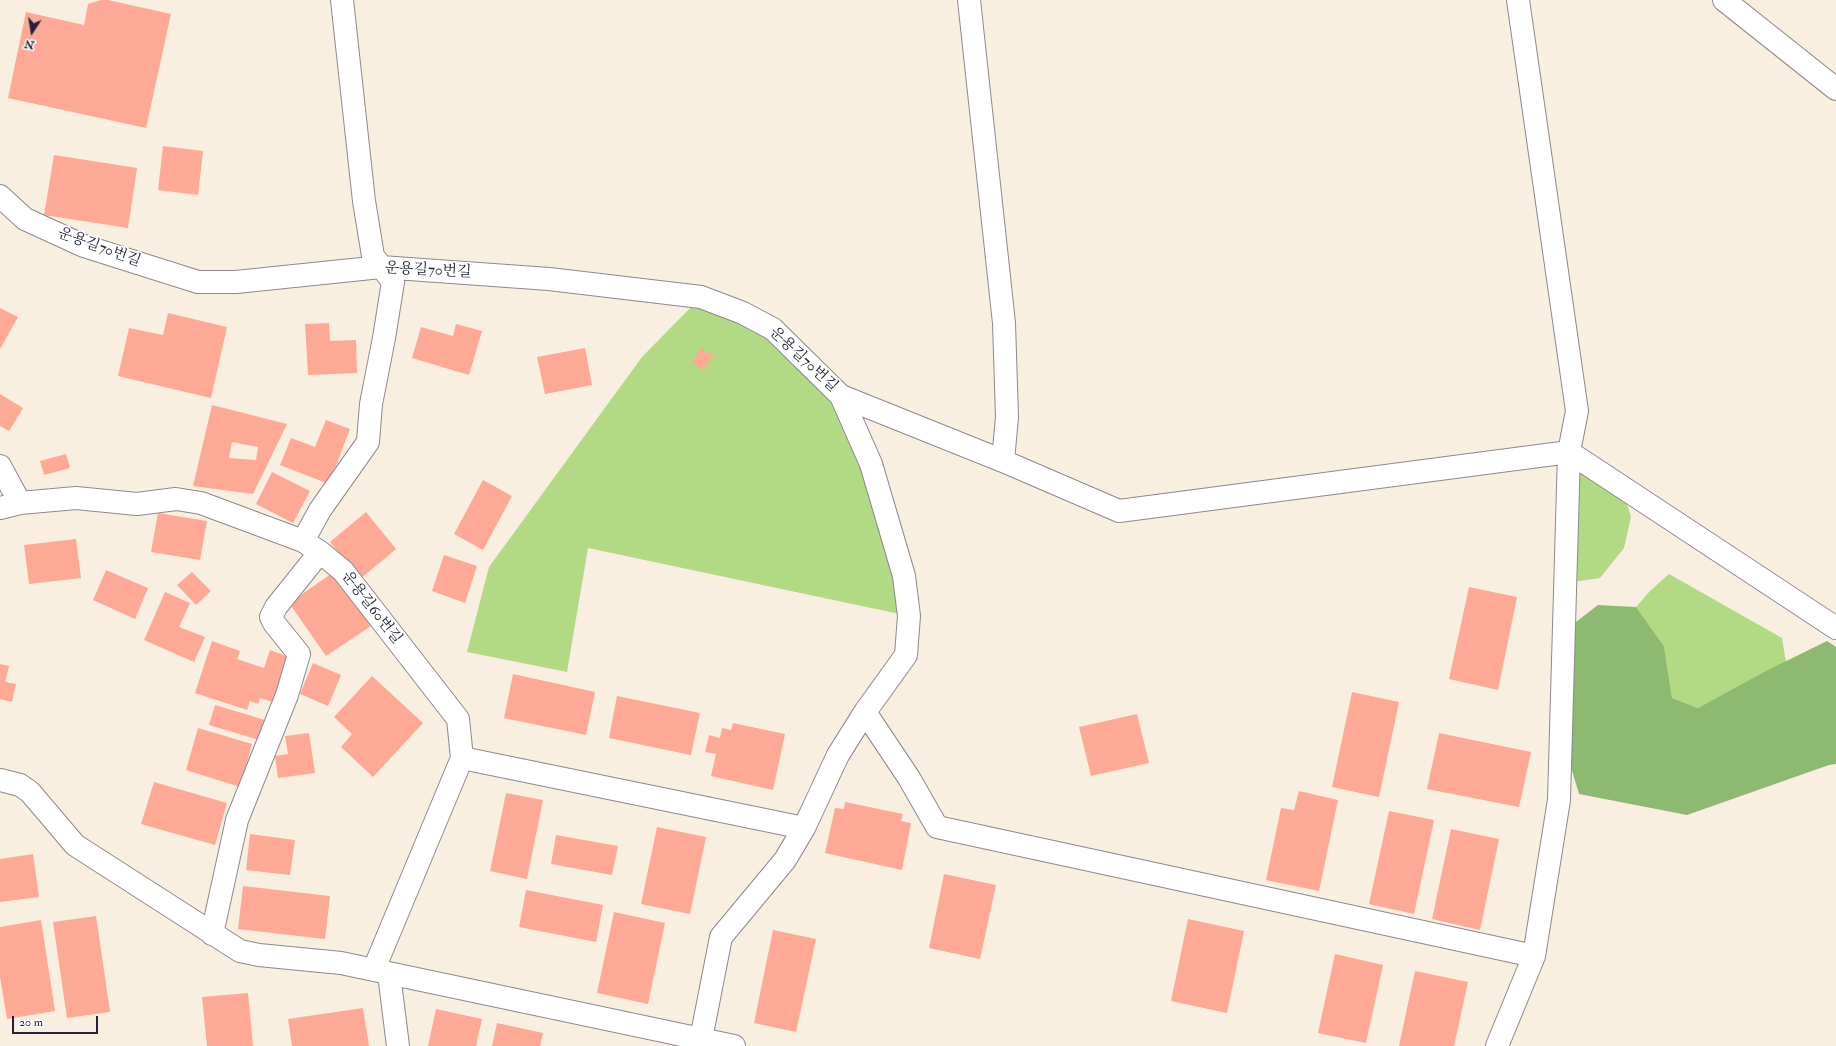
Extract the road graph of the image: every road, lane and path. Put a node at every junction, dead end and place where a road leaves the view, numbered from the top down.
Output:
1 (342, 0) edge
2 (969, 0) edge
3 (1518, 0) edge
4 (1724, 0) edge
5 (1836, 89) edge
6 (0, 196) edge
7 (381, 267) junction
8 (841, 396) junction
9 (1568, 452) junction
10 (1003, 461) junction
11 (0, 466) edge
12 (10, 505) edge
13 (311, 547) junction
14 (1836, 628) edge
15 (865, 712) junction
16 (462, 758) junction
17 (0, 780) edge
18 (804, 828) junction
19 (212, 934) junction
20 (1534, 956) junction
21 (381, 971) junction
22 (701, 1039) junction
23 (398, 1046) edge
24 (734, 1046) edge
25 (1496, 1046) edge

1 - 7 street
2 - 10 street
3 - 9 street
4 - 5 street
6 - 7 street, 운용길70번길
7 - 8 street, 운용길70번길
7 - 13 street
8 - 10 street
8 - 15 street
9 - 10 street
9 - 14 street
9 - 20 street
11 - 12 street
12 - 13 street, 운용길60번길
13 - 16 street, 운용길60번길
13 - 19 street
15 - 18 street
15 - 20 street
16 - 18 street
16 - 21 street, 운용길60번길
17 - 19 street
18 - 22 street
19 - 21 street
20 - 25 street
21 - 22 street
21 - 23 street
22 - 24 street

